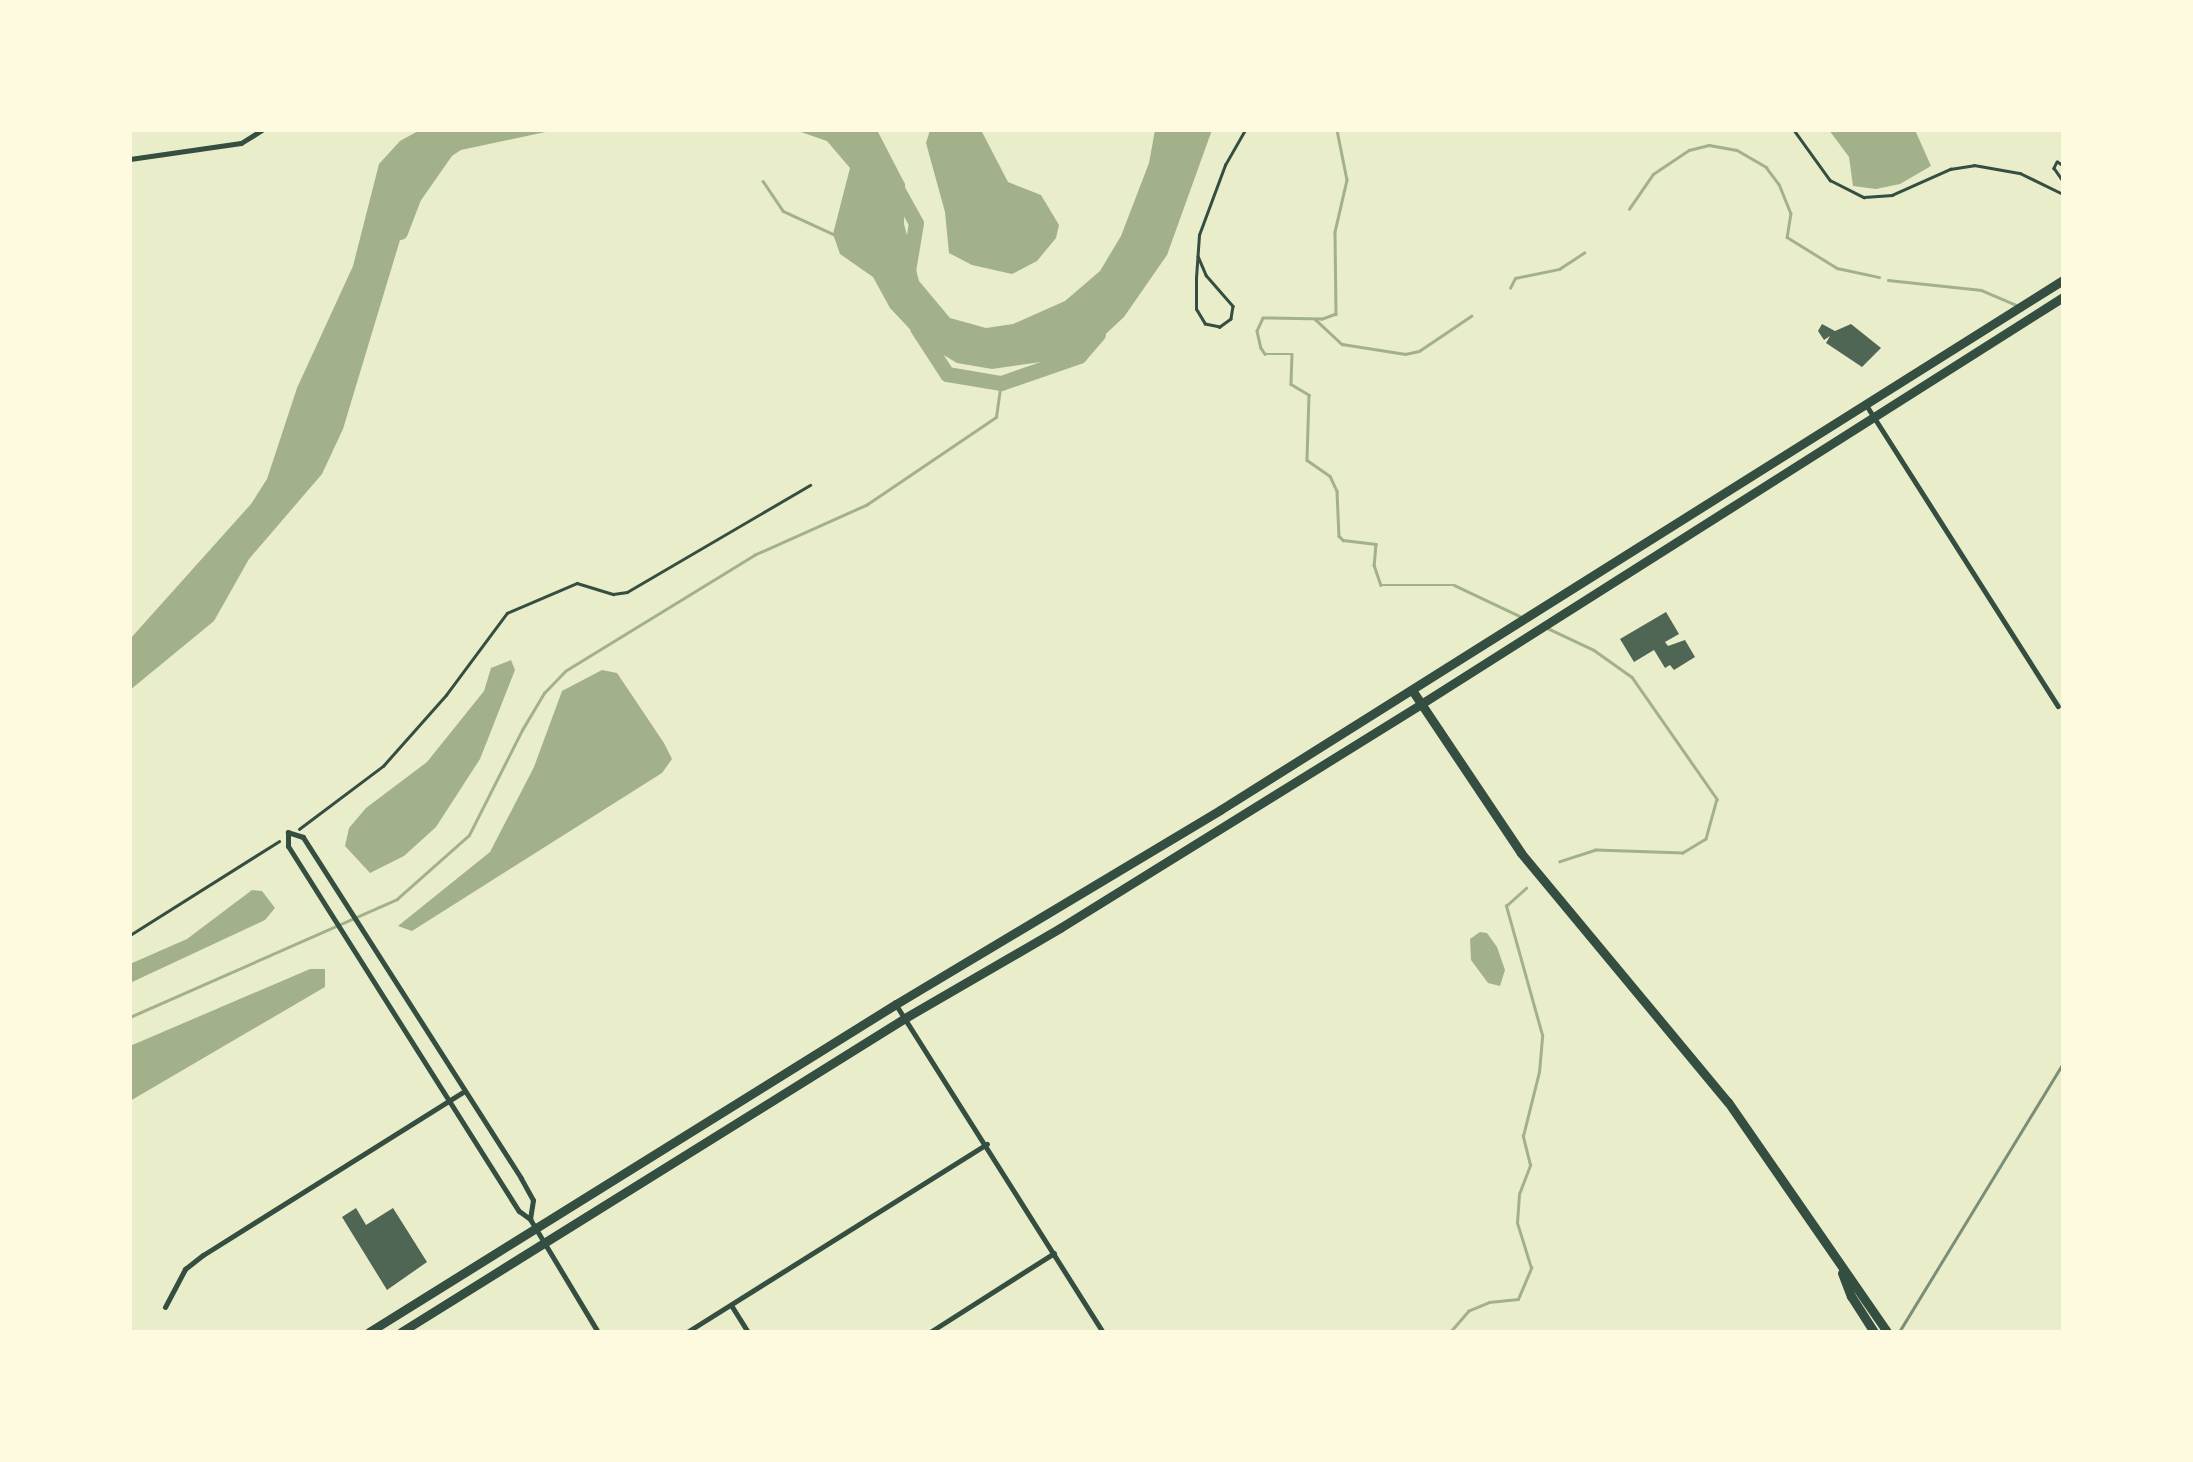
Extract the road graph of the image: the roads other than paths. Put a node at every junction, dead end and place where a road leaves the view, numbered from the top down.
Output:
1 (262, 130) edge
2 (130, 159) edge
3 (2063, 280) edge
4 (2063, 297) edge
5 (1866, 405) junction
6 (1875, 419) junction
7 (1637, 550) junction
8 (1646, 564) junction
9 (1412, 690) junction
10 (1421, 704) junction
11 (2058, 706) dead end
12 (392, 981) junction
13 (379, 990) junction
14 (896, 1004) junction
15 (905, 1018) junction
16 (464, 1091) junction
17 (449, 1100) junction
18 (987, 1144) junction
19 (533, 1223) junction
20 (542, 1244) junction
21 (1055, 1252) junction
22 (1841, 1270) junction
23 (730, 1305) junction
24 (166, 1308) dead end
25 (368, 1332) edge
26 (401, 1332) edge
27 (598, 1332) edge
28 (688, 1332) edge
29 (748, 1332) edge
30 (930, 1332) edge
31 (1103, 1332) edge
32 (1874, 1332) edge
33 (1887, 1332) edge

1 - 2 street
3 - 5 main road
4 - 6 main road
5 - 6 street
5 - 7 main road
6 - 8 main road
6 - 11 street
7 - 8 main road
7 - 9 main road
8 - 10 main road
9 - 10 main road
9 - 14 main road
10 - 15 main road
10 - 22 main road
12 - 13 street
12 - 13 street
12 - 16 street
13 - 17 street
14 - 15 street
14 - 19 main road
15 - 18 street
15 - 20 main road
16 - 17 street
16 - 19 street
17 - 19 street
17 - 24 street
18 - 21 street
18 - 23 street
19 - 20 street
19 - 25 main road
20 - 26 main road
20 - 27 street
21 - 30 street
21 - 31 street
22 - 32 main road
22 - 33 main road
23 - 28 street
23 - 29 street

